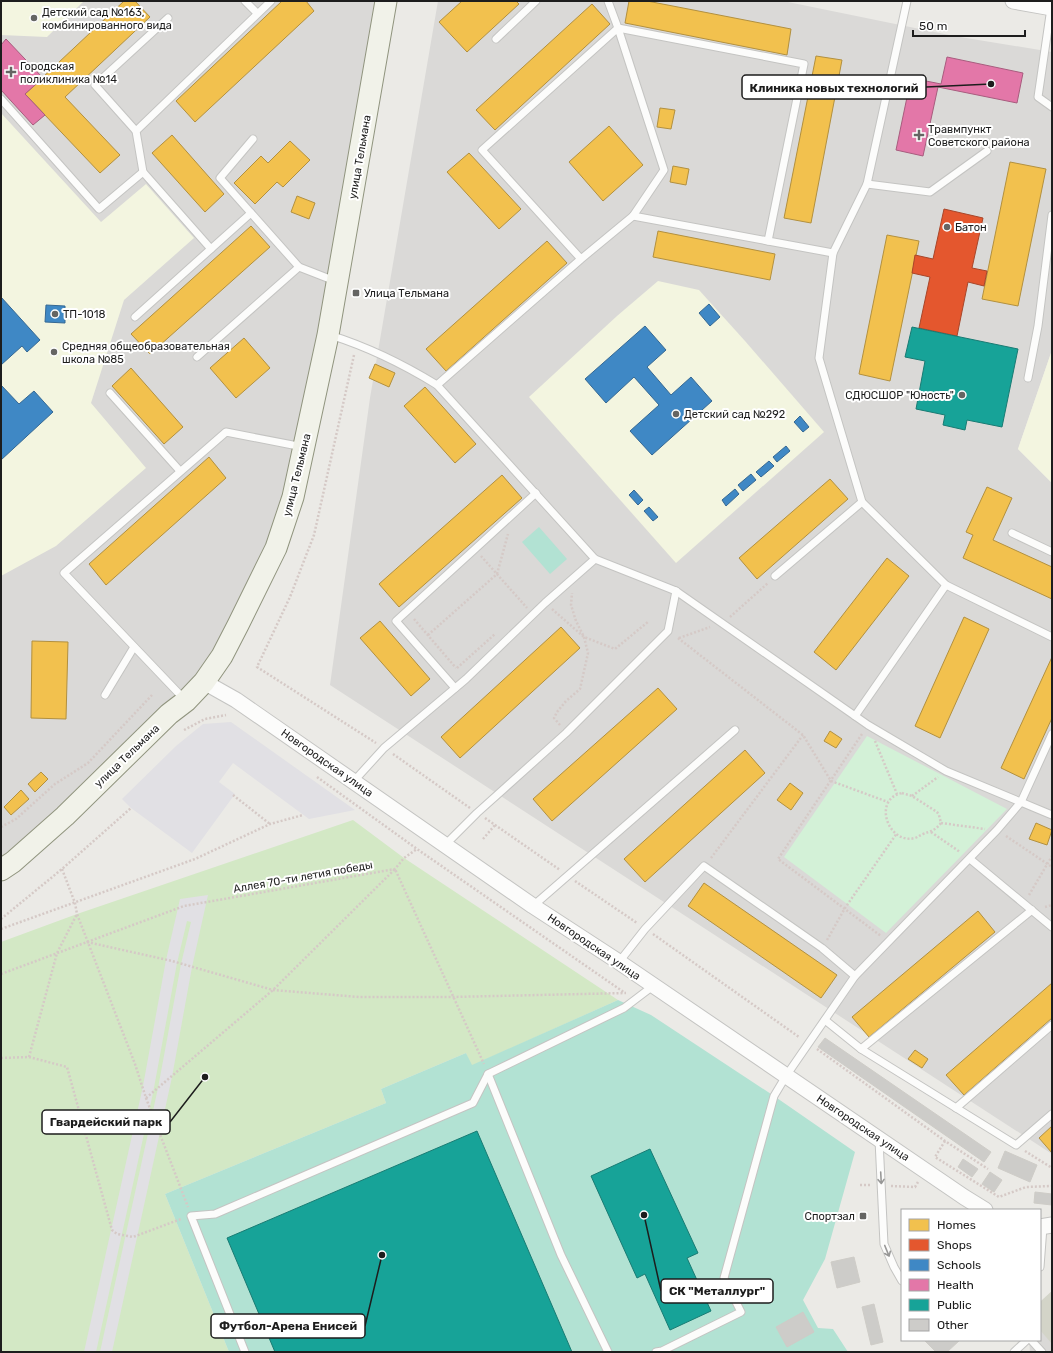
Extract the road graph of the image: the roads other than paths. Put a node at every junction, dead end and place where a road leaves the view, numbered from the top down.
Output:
1 (246, 1) edge
2 (270, 1) edge
3 (386, 1) edge
4 (536, 1) edge
5 (608, 1) edge
6 (907, 1) edge
7 (1013, 1) edge
8 (1029, 2) edge
9 (1051, 8) edge
10 (257, 13) junction
11 (168, 18) dead end
12 (618, 28) junction
13 (496, 39) dead end
14 (1, 99) edge
15 (1052, 106) edge
16 (136, 131) junction
17 (253, 139) dead end
18 (987, 151) dead end
19 (143, 172) junction
20 (867, 184) junction
21 (251, 213) junction
22 (1052, 215) edge
23 (633, 216) junction
24 (768, 241) junction
25 (211, 248) junction
26 (833, 253) junction
27 (581, 259) junction
28 (299, 267) junction
29 (338, 282) junction
30 (135, 317) dead end
31 (328, 335) junction
32 (197, 357) dead end
33 (1028, 378) dead end
34 (437, 385) junction
35 (110, 393) dead end
36 (304, 447) junction
37 (180, 471) junction
38 (536, 493) junction
39 (862, 502) junction
40 (1012, 532) dead end
41 (1052, 552) edge
42 (596, 559) junction
43 (775, 576) road end
44 (946, 585) junction
45 (676, 591) junction
46 (1052, 637) edge
47 (134, 647) junction
48 (204, 682) junction
49 (455, 688) junction
50 (105, 695) dead end
51 (186, 701) junction
52 (855, 716) junction
53 (736, 730) dead end
54 (1052, 734) edge
55 (354, 781) junction
56 (1021, 802) junction
57 (1052, 815) edge
58 (446, 844) junction
59 (970, 859) junction
60 (1, 870) edge
61 (534, 906) junction
62 (1032, 910) junction
63 (1052, 927) edge
64 (619, 962) junction
65 (855, 976) junction
66 (653, 986) junction
67 (825, 1020) junction
68 (1052, 1025) edge
69 (861, 1049) junction
70 (488, 1074) junction
71 (786, 1076) junction
72 (956, 1108) junction
73 (1052, 1114) edge
74 (879, 1139) junction
75 (984, 1209) edge
76 (1045, 1226) edge
77 (1041, 1259) edge
78 (901, 1280) edge
79 (1026, 1341) edge
80 (1032, 1341) edge
81 (245, 1352) edge
82 (608, 1352) edge
83 (656, 1352) edge
84 (1014, 1352) edge
85 (1042, 1352) edge

1 - 10 lane
2 - 10 lane
3 - 29 main road, улица Тельмана
4 - 13 lane
5 - 12 lane
6 - 20 lane
7 - 8 street
8 - 9 street
9 - 15 lane
10 - 16 lane
11 - 16 lane
12 - 23 lane
12 - 24 lane
12 - 27 lane
14 - 19 lane
16 - 19 lane
17 - 21 lane
18 - 20 lane
19 - 25 lane
20 - 26 lane
21 - 25 lane
21 - 28 lane
22 - 33 lane
23 - 24 lane
23 - 27 lane
24 - 26 lane
25 - 30 lane
26 - 39 lane
27 - 34 lane
28 - 29 lane
28 - 32 lane
29 - 31 main road, улица Тельмана
31 - 34 lane
31 - 36 main road, улица Тельмана
34 - 38 lane
35 - 37 lane
36 - 37 lane
36 - 48 main road, улица Тельмана
37 - 47 lane
38 - 42 lane
38 - 49 lane
39 - 43 lane
39 - 44 lane
40 - 41 lane
42 - 45 lane
42 - 49 lane
44 - 46 lane
44 - 52 lane
45 - 52 lane
45 - 58 lane
47 - 50 lane
47 - 51 lane
48 - 51 main road, улица Тельмана
48 - 55 street, Новгородская улица
49 - 55 lane
51 - 60 main road, улица Тельмана
52 - 56 lane
53 - 61 lane
54 - 56 lane
55 - 58 street, Новгородская улица
56 - 57 lane
56 - 59 lane
58 - 61 street, Новгородская улица
59 - 62 lane
59 - 65 lane
61 - 64 street, Новгородская улица
62 - 63 lane
62 - 69 lane
64 - 65 lane
64 - 66 street, Новгородская улица
65 - 67 lane
66 - 70 lane
66 - 71 street, Новгородская улица
67 - 69 lane
67 - 71 lane
68 - 72 lane
69 - 72 lane
70 - 81 lane
70 - 82 lane
71 - 74 street, Новгородская улица
71 - 83 lane
72 - 73 lane
74 - 75 street, Новгородская улица
74 -> 78 lane
76 - 77 lane
79 - 84 lane
80 - 85 lane

